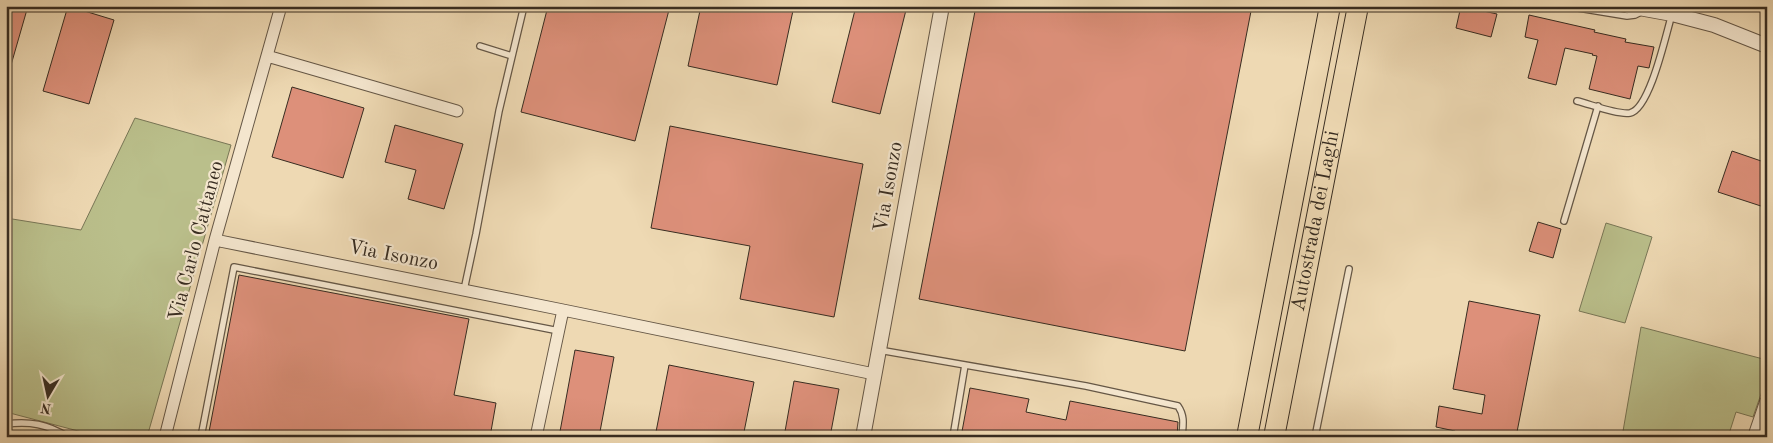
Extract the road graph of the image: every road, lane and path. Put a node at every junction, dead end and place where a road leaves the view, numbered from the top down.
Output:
1 (281, 6) edge
2 (524, 6) edge
3 (942, 6) edge
4 (1319, 6) edge
5 (1330, 6) edge
6 (1358, 6) edge
7 (1566, 6) edge
8 (1628, 6) edge
9 (1651, 9) edge
10 (1687, 12) edge
11 (1672, 14) junction
12 (480, 46) dead end
13 (1767, 46) edge
14 (267, 56) junction
15 (512, 56) junction
16 (1577, 101) dead end
17 (1598, 106) junction
18 (457, 111) dead end
19 (1564, 221) dead end
20 (215, 240) junction
21 (1349, 268) dead end
22 (464, 290) junction
23 (563, 310) junction
24 (1270, 316) junction
25 (559, 332) junction
26 (879, 350) junction
27 (965, 365) junction
28 (874, 374) junction
29 (1767, 402) edge
30 (6, 424) edge
31 (68, 437) edge
32 (165, 437) edge
33 (202, 437) edge
34 (536, 437) edge
35 (863, 437) edge
36 (953, 437) edge
37 (1182, 437) edge
38 (1247, 437) edge
39 (1274, 437) edge
40 (1315, 437) edge
41 (1755, 437) edge

1 - 14 street, Via Carlo Cattaneo
2 - 15 lane
3 - 26 street, Via Isonzo
4 - 24 highway
5 - 24 highway, Autostrada dei Laghi
6 - 39 highway, Autostrada dei Laghi
7 - 9 lane
8 - 9 street
9 - 11 street
10 - 11 street
10 - 13 street
11 - 17 lane
12 - 15 lane
14 - 18 street
14 - 20 street, Via Carlo Cattaneo
15 - 22 lane
16 - 17 lane
17 - 19 lane
20 - 22 street, Via Isonzo
20 - 32 street, Via Carlo Cattaneo
21 - 40 lane
22 - 23 street, Via Isonzo
23 - 25 street
23 - 28 street, Via Isonzo
24 - 38 highway, Autostrada dei Laghi
25 - 33 lane
25 - 34 street
26 - 27 lane
26 - 28 street, Via Isonzo
27 - 36 lane
27 - 37 lane
28 - 35 street, Via Isonzo
29 - 41 street
30 - 31 lane

